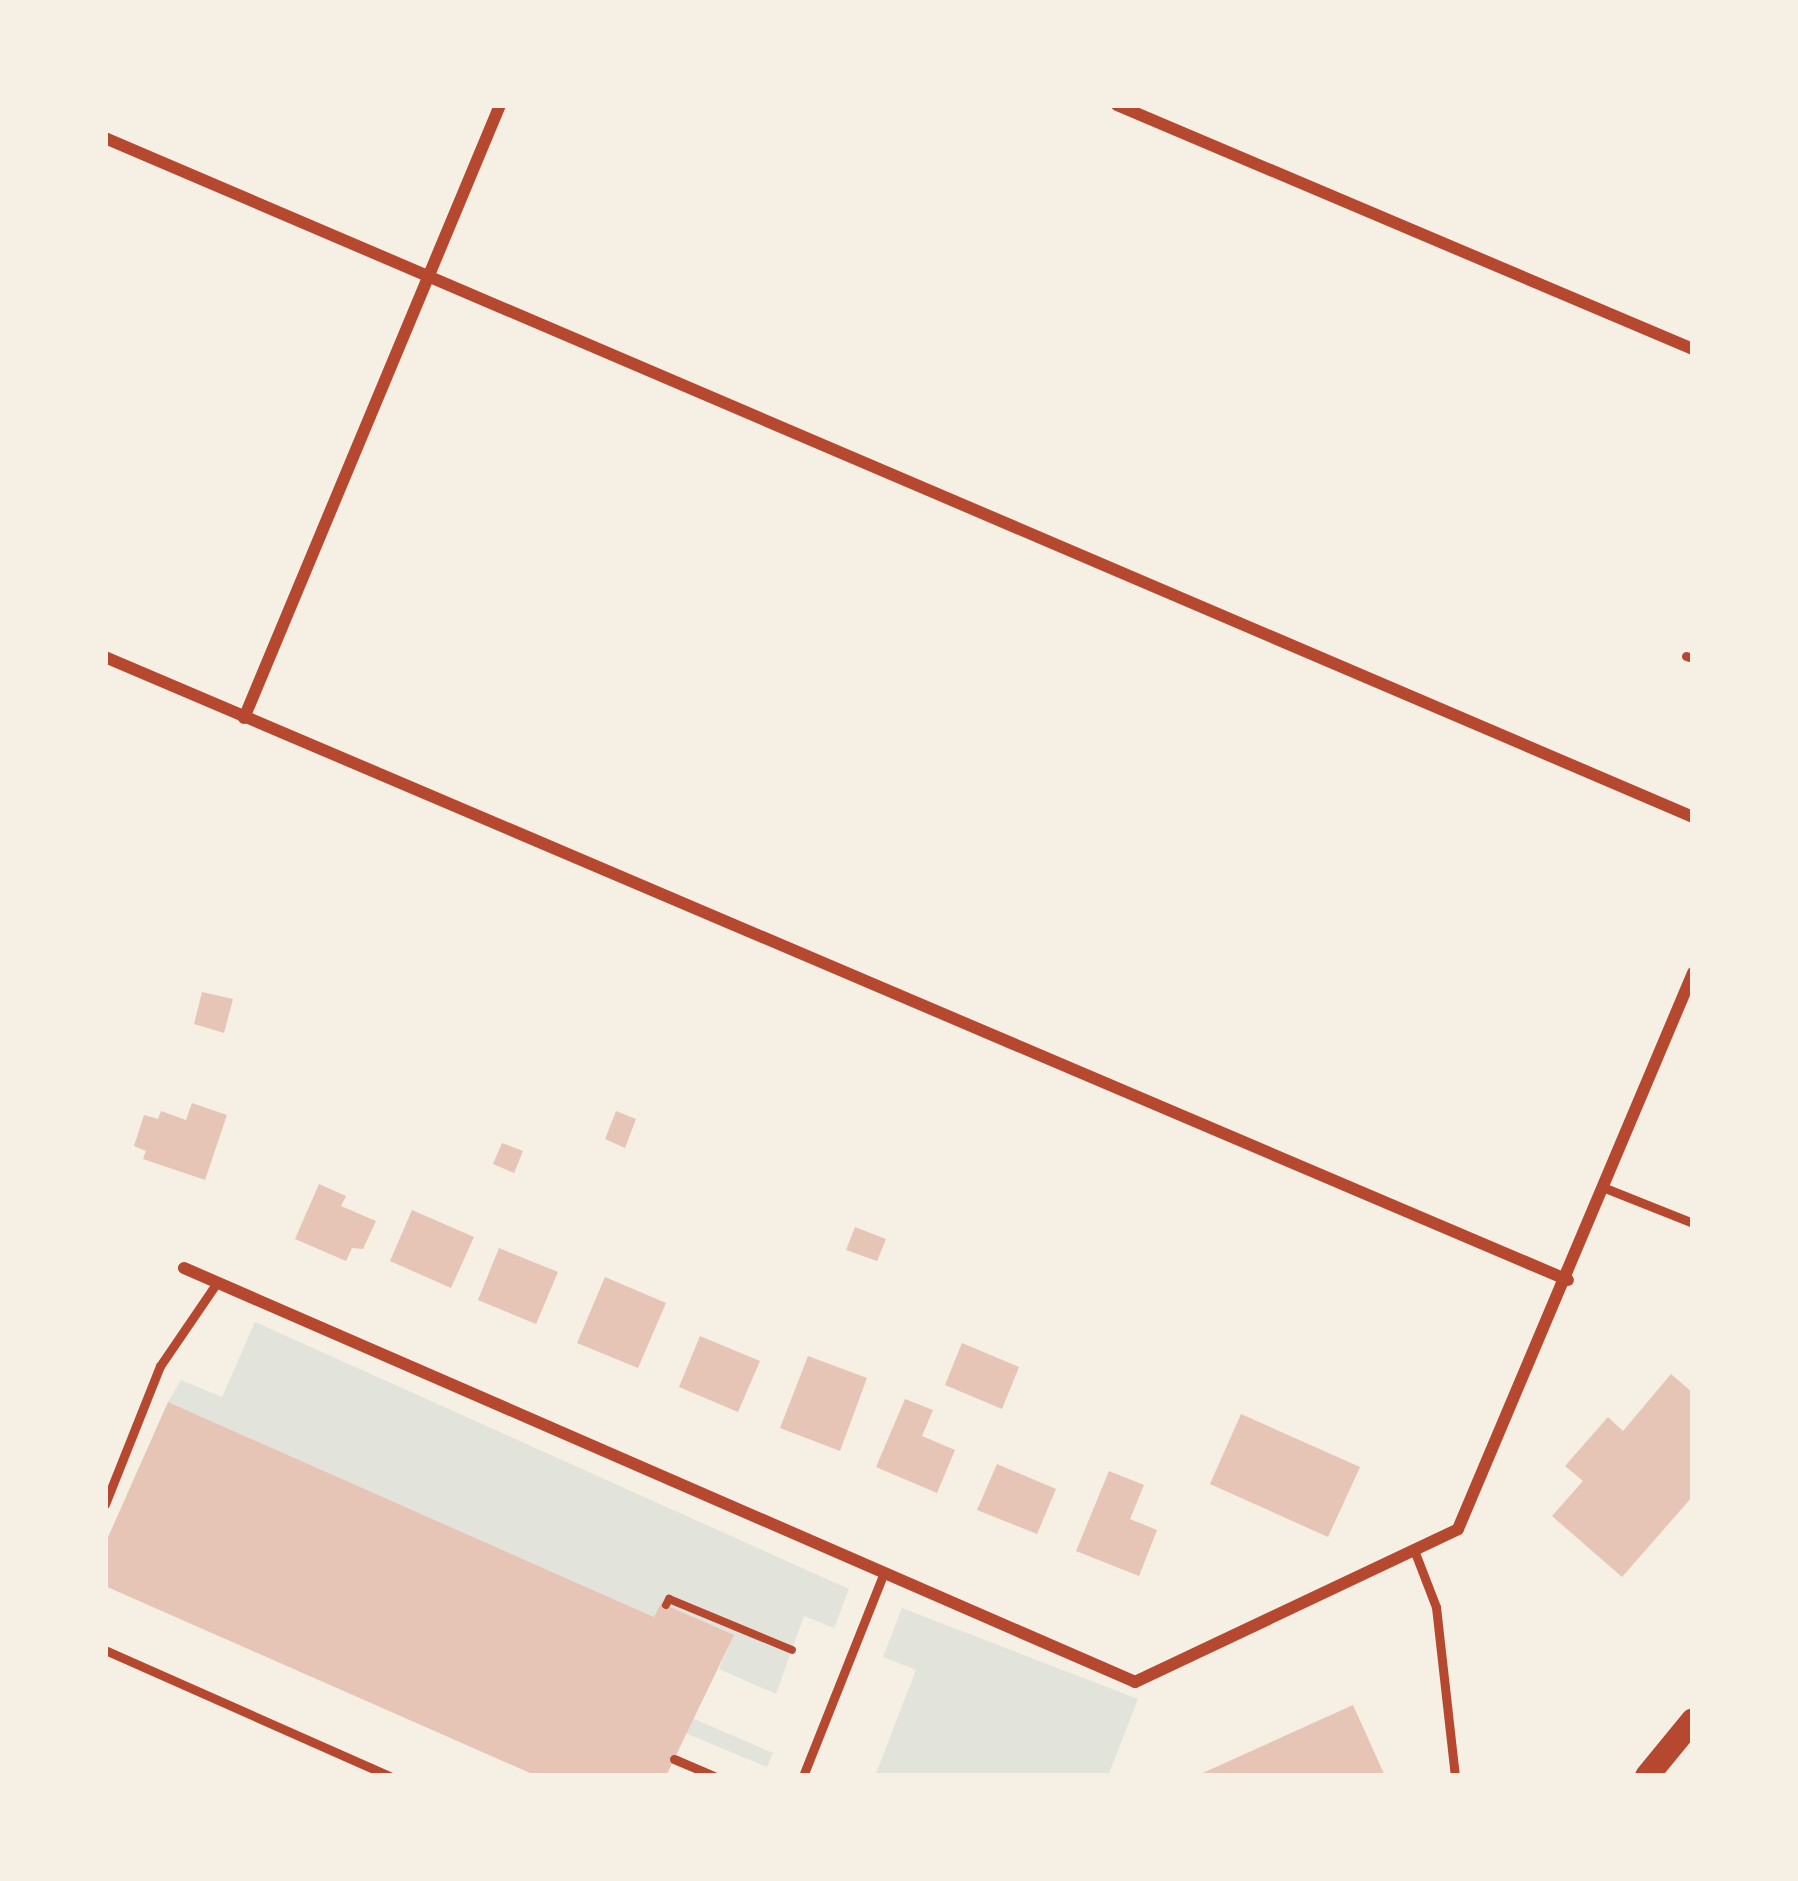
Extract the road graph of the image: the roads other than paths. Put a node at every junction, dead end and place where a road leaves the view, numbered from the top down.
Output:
1 (500, 105) edge
2 (1117, 105) edge
3 (105, 139) edge
4 (425, 272) junction
5 (1693, 349) edge
6 (105, 657) edge
7 (244, 718) junction
8 (1693, 817) edge
9 (1693, 973) edge
10 (1605, 1188) junction
11 (1693, 1223) edge
12 (184, 1268) dead end
13 (1568, 1280) junction
14 (217, 1284) junction
15 (105, 1504) edge
16 (1414, 1550) junction
17 (882, 1577) junction
18 (105, 1650) edge
19 (1693, 1720) edge
20 (674, 1759) dead end
21 (390, 1776) edge
22 (714, 1776) edge
23 (803, 1776) edge
24 (1455, 1776) edge
25 (1647, 1776) edge

1 - 4 street
2 - 5 street
3 - 4 street
4 - 7 street
4 - 8 street
6 - 7 street
7 - 13 street
9 - 10 street
10 - 11 lane
10 - 13 street
12 - 14 street
13 - 16 street
14 - 15 lane
14 - 17 street
16 - 17 street
16 - 24 lane
17 - 23 lane
18 - 21 lane
19 - 25 main road
20 - 22 lane

